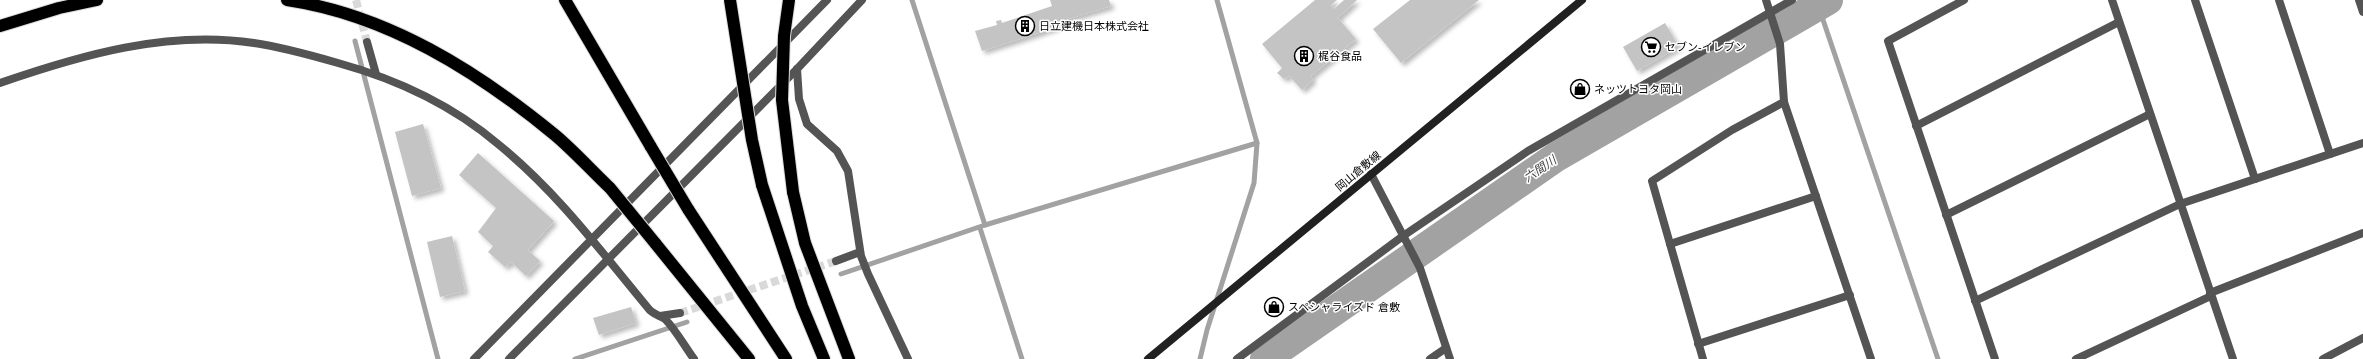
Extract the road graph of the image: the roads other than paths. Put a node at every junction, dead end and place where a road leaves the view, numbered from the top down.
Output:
1 (97, 0) edge
2 (288, 0) edge
3 (565, 0) edge
4 (730, 0) edge
5 (789, 0) edge
6 (827, 0) edge
7 (862, 0) edge
8 (1582, 0) edge
9 (1766, 0) edge
10 (1792, 0) edge
11 (1964, 0) edge
12 (2112, 0) edge
13 (2196, 0) edge
14 (2279, 0) edge
15 (2359, 0) edge
16 (2363, 12) edge
17 (1771, 16) junction
18 (2118, 22) junction
19 (0, 26) edge
20 (367, 42) tunnel mouth
21 (796, 69) junction
22 (373, 73) junction
23 (0, 83) edge
24 (1784, 102) junction
25 (2150, 114) junction
26 (1916, 126) junction
27 (2363, 143) edge
28 (2330, 154) junction
29 (1371, 174) junction
30 (2255, 178) junction
31 (1816, 196) junction
32 (2180, 204) junction
33 (1946, 215) junction
34 (2363, 233) edge
35 (593, 238) junction
36 (1405, 240) junction
37 (1670, 244) junction
38 (861, 254) junction
39 (609, 258) junction
40 (836, 261) tunnel mouth
41 (1850, 294) junction
42 (2211, 295) junction
43 (1975, 301) junction
44 (680, 314) tunnel mouth
45 (662, 318) junction
46 (2363, 338) edge
47 (1698, 344) junction
48 (1446, 348) junction
49 (474, 359) edge
50 (509, 359) edge
51 (694, 359) edge
52 (749, 359) edge
53 (786, 359) edge
54 (824, 359) edge
55 (849, 359) edge
56 (908, 359) edge
57 (1148, 359) edge
58 (1237, 359) edge
59 (1430, 359) edge
60 (1450, 359) edge
61 (1703, 359) edge
62 (1871, 359) edge
63 (1995, 359) edge
64 (2076, 359) edge
65 (2233, 359) edge
66 (2323, 359) edge

1 - 19 highway
2 - 52 highway, bridge
3 - 53 highway, bridge
4 - 54 highway, bridge
5 - 55 highway, bridge
6 - 35 street
7 - 21 street
8 - 29 main road, 岡山倉敷線
9 - 17 street
10 - 17 street
11 - 26 street
12 - 18 street
13 - 30 street
14 - 28 street
15 - 16 street
17 - 24 street
17 - 36 street
18 - 25 street
18 - 26 street
20 - 22 street
21 - 38 street
21 - 39 street
22 - 23 street
22 - 35 street
24 - 31 street
24 - 37 street
25 - 32 street
25 - 33 street
26 - 33 street
27 - 28 street
28 - 30 street
29 - 36 street
29 - 57 main road, 岡山倉敷線
30 - 32 street
31 - 37 street
31 - 41 street
32 - 42 street
32 - 43 street
33 - 43 street
34 - 42 street
35 - 39 street
35 - 49 street
36 - 48 street
36 - 58 street
37 - 47 street
38 - 40 street
38 - 56 street
39 - 45 street
39 - 50 street
41 - 47 street
41 - 62 street
42 - 64 street
42 - 65 street
43 - 63 street
44 - 45 street
45 - 51 street
46 - 66 street
47 - 61 street
48 - 59 street
48 - 60 street

